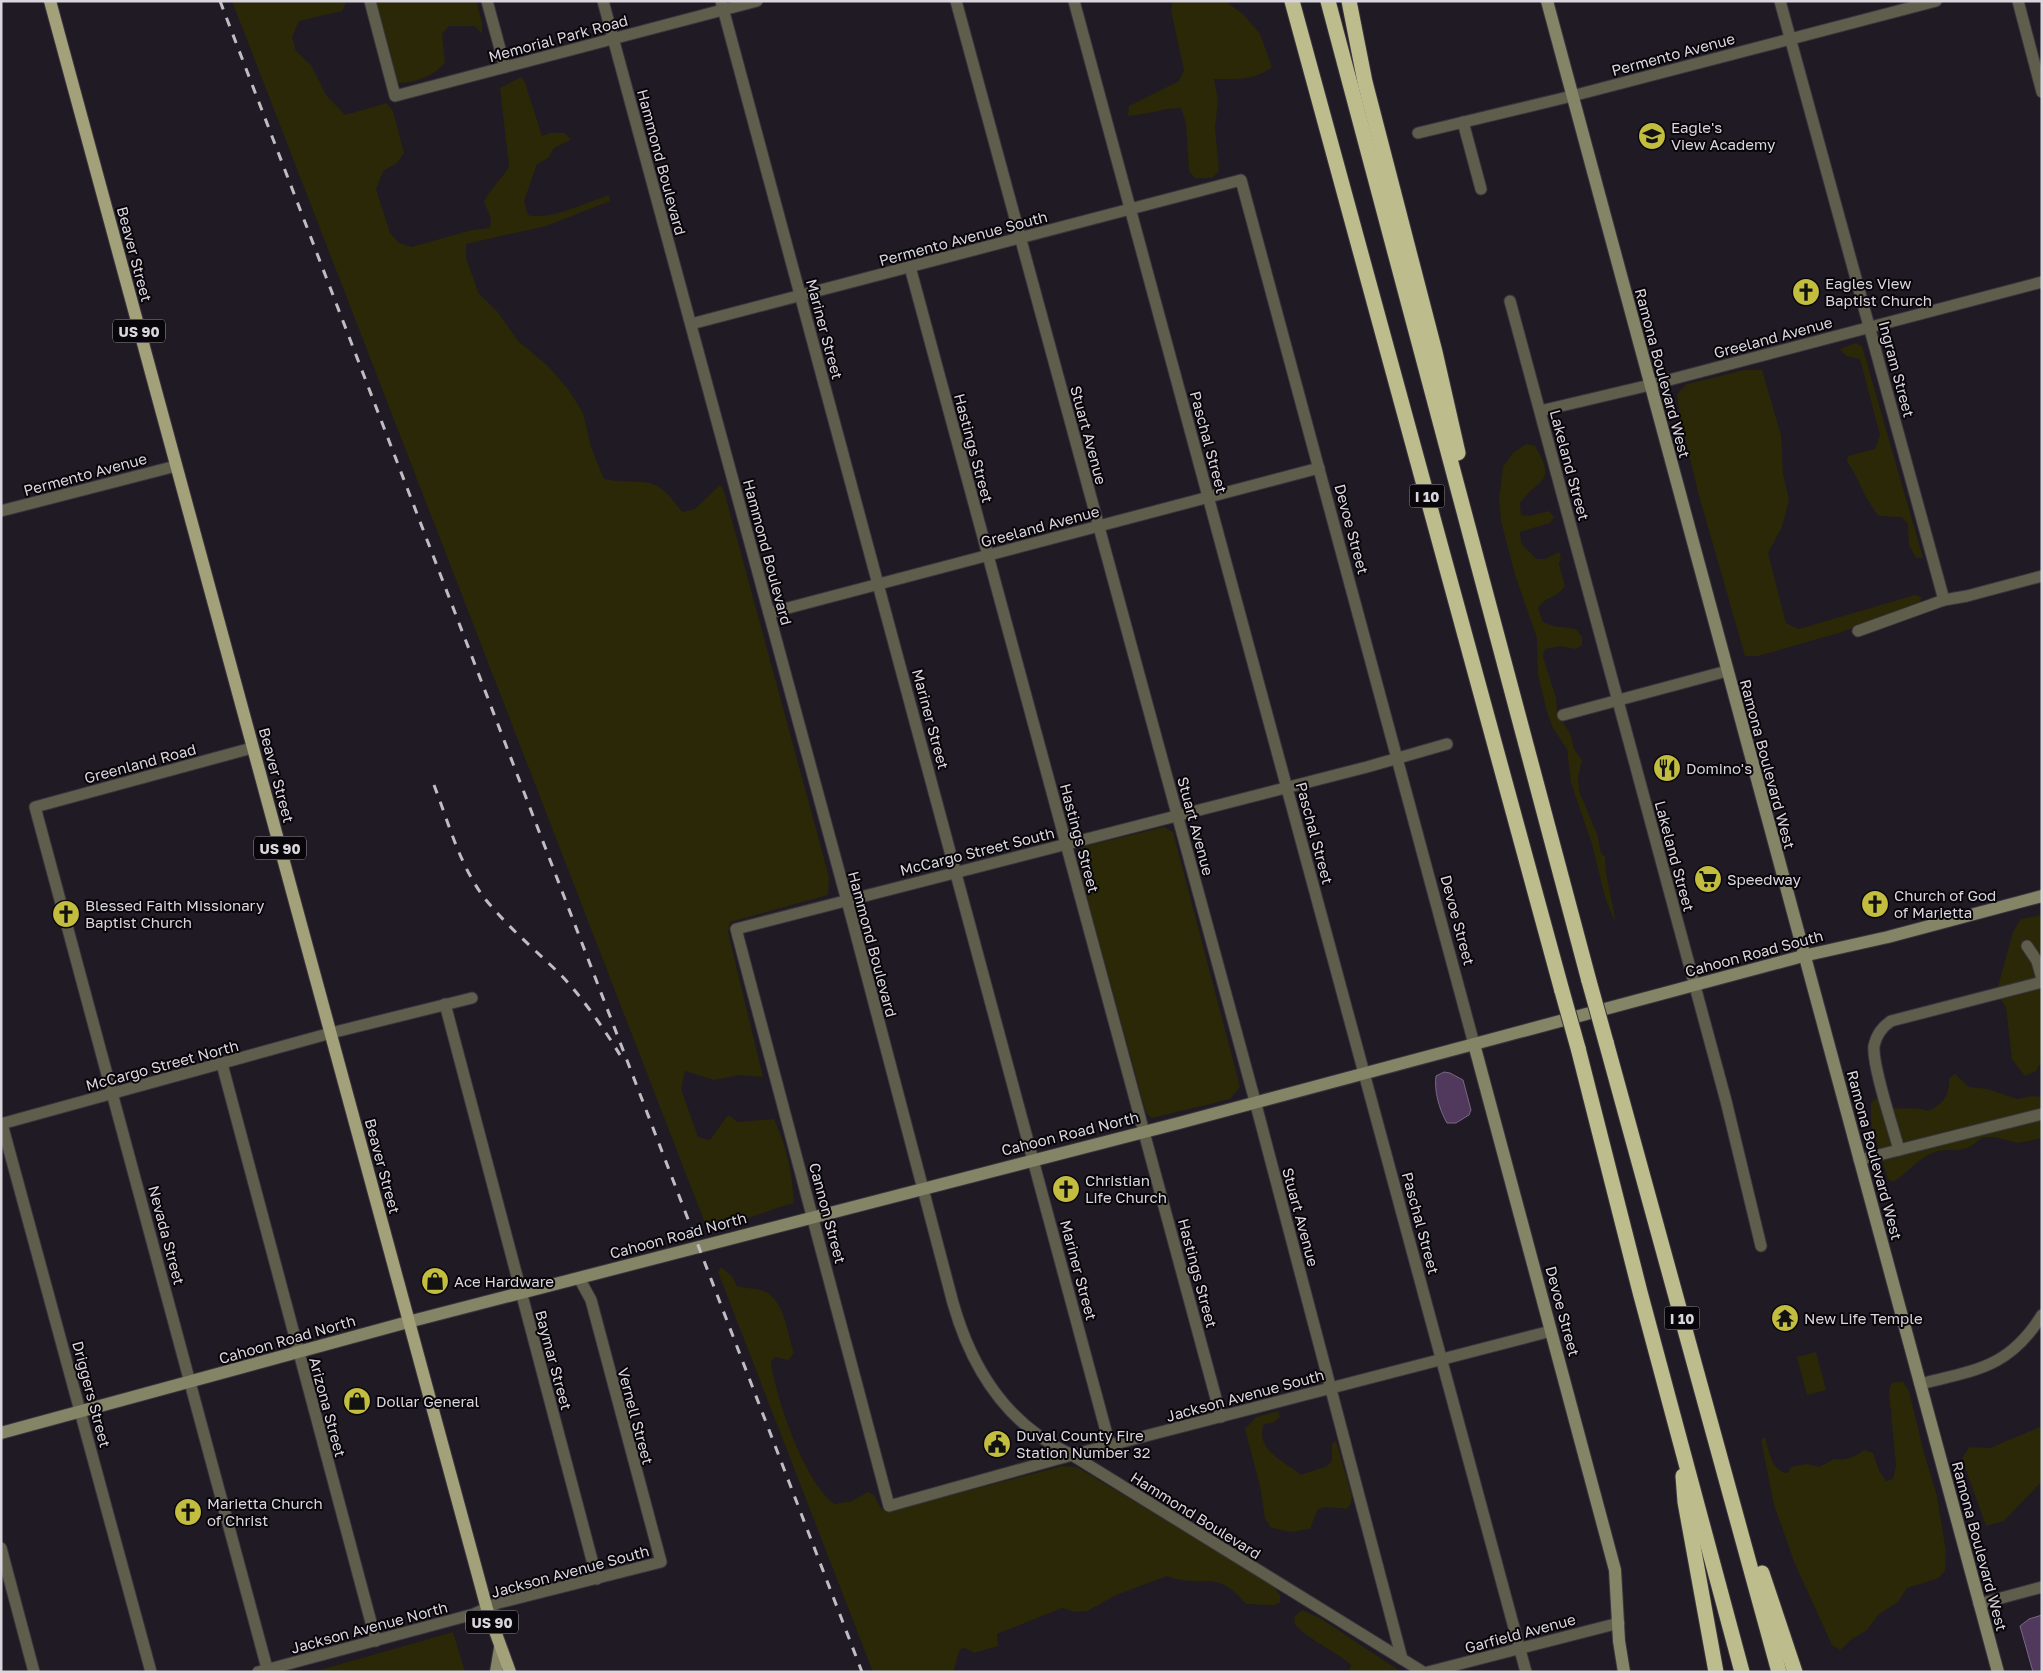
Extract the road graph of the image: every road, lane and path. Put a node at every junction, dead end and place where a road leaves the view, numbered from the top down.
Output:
1 (50, 1) edge
2 (370, 1) edge
3 (487, 1) edge
4 (603, 1) edge
5 (757, 1) edge
6 (956, 1) edge
7 (1074, 1) edge
8 (1292, 1) edge
9 (1328, 1) edge
10 (1349, 1) edge
11 (1547, 1) edge
12 (1780, 1) edge
13 (1936, 1) edge
14 (2018, 1) edge
15 (722, 6) edge
16 (1790, 38) junction
17 (613, 39) junction
18 (505, 67) junction
19 (2042, 92) edge
20 (1572, 96) junction
21 (1463, 122) junction
22 (1418, 133) dead end
23 (1242, 180) joint
24 (1481, 189) dead end
25 (1130, 210) junction
26 (1021, 239) junction
27 (910, 267) junction
28 (2042, 282) edge
29 (801, 296) junction
30 (1510, 301) dead end
31 (691, 324) junction
32 (1870, 326) junction
33 (1650, 384) junction
34 (1540, 411) junction
35 (176, 466) junction
36 (1319, 468) junction
37 (1209, 498) junction
38 (1, 511) edge
39 (1099, 526) junction
40 (1470, 536) junction
41 (988, 556) junction
42 (2042, 576) edge
43 (878, 584) junction
44 (1944, 600) junction
45 (769, 613) junction
46 (1858, 631) dead end
47 (1727, 671) junction
48 (1617, 700) junction
49 (1563, 715) dead end
50 (1447, 744) dead end
51 (252, 748) junction
52 (1397, 758) junction
53 (1287, 786) junction
54 (35, 807) joint
55 (1177, 815) junction
56 (1066, 844) junction
57 (956, 872) junction
58 (2042, 896) edge
59 (847, 900) junction
60 (736, 929) joint
61 (2027, 946) dead end
62 (1803, 956) junction
63 (2042, 980) edge
64 (1694, 985) junction
65 (472, 998) dead end
66 (445, 1004) junction
67 (331, 1033) junction
68 (1474, 1044) junction
69 (222, 1064) junction
70 (1365, 1072) junction
71 (113, 1094) junction
72 (1255, 1101) junction
73 (2042, 1114) edge
74 (2, 1124) edge
75 (1144, 1131) junction
76 (1899, 1150) junction
77 (1034, 1159) junction
78 (1859, 1160) junction
79 (923, 1188) junction
80 (813, 1216) junction
81 (1761, 1246) dead end
82 (579, 1278) junction
83 (520, 1294) junction
84 (2042, 1315) edge
85 (408, 1322) junction
86 (1552, 1331) junction
87 (298, 1353) junction
88 (1442, 1360) junction
89 (191, 1382) junction
90 (1920, 1384) junction
91 (1331, 1388) junction
92 (81, 1412) junction
93 (1221, 1417) junction
94 (1, 1433) edge
95 (1681, 1442) junction
96 (1110, 1446) junction
97 (1718, 1447) junction
98 (1072, 1455) junction
99 (889, 1506) joint
100 (1, 1548) edge
101 (661, 1562) joint
102 (596, 1579) junction
103 (2042, 1587) edge
104 (1979, 1604) junction
105 (487, 1609) junction
106 (1619, 1623) junction
107 (376, 1641) junction
108 (500, 1648) junction
109 (1520, 1648) junction
110 (1402, 1659) junction
111 (264, 1671) edge
112 (34, 1672) edge
113 (151, 1672) edge
114 (496, 1672) edge
115 (510, 1672) edge
116 (1423, 1672) edge
117 (1428, 1672) edge
118 (1526, 1672) edge
119 (1624, 1672) edge
120 (1716, 1672) edge
121 (1742, 1672) edge
122 (1779, 1672) edge
123 (1795, 1672) edge
124 (1998, 1672) edge

1 - 35 main road, Beaver Street / US 90
2 - 18 street, Memorial Park Road
3 - 18 street
4 - 17 street, Hammond Boulevard
5 - 15 street, Memorial Park Road
6 - 26 street, Stuart Avenue
7 - 25 street, Paschal Street
8 - 95 highway, I 10, bridge
9 - 40 highway, I 10
10 - 40 highway
11 - 20 street, Ramona Boulevard West
12 - 16 street, Ingram Street
13 - 16 street, Permento Avenue
14 - 19 street
15 - 17 street, Memorial Park Road
15 - 29 street, Mariner Street
16 - 20 street, Permento Avenue
16 - 32 street, Ingram Street
17 - 18 street, Memorial Park Road
17 - 31 street, Hammond Boulevard
20 - 21 street, Permento Avenue
20 - 33 street, Ramona Boulevard West
21 - 22 street, Permento Avenue
21 - 24 street
23 - 25 street, Permento Avenue South
23 - 36 street, Devoe Street
25 - 26 street, Permento Avenue South
25 - 37 street, Paschal Street
26 - 27 street, Permento Avenue South
26 - 39 street, Stuart Avenue
27 - 29 street, Permento Avenue South
27 - 41 street, Hastings Street
28 - 32 street, Greeland Avenue
29 - 31 street, Permento Avenue South
29 - 43 street, Mariner Street
30 - 34 street, Lakeland Street
31 - 45 street, Hammond Boulevard
32 - 33 street, Greeland Avenue
32 - 44 street, Ingram Street
33 - 34 street, Greeland Avenue
33 - 47 street, Ramona Boulevard West
34 - 48 street, Lakeland Street
35 - 38 street, Permento Avenue
35 - 51 main road, Beaver Street / US 90
36 - 37 street, Greeland Avenue
36 - 52 street, Devoe Street
37 - 39 street, Greeland Avenue
37 - 53 street, Paschal Street
39 - 41 street, Greeland Avenue
39 - 55 street, Stuart Avenue
40 - 97 highway, I 10, bridge
41 - 43 street, Greeland Avenue
41 - 56 street, Hastings Street
42 - 44 street
43 - 45 street, Greeland Avenue
43 - 57 street, Mariner Street
44 - 46 street
45 - 59 street, Hammond Boulevard
47 - 48 street
47 - 62 street, Ramona Boulevard West
48 - 49 street
48 - 64 street, Lakeland Street
50 - 52 street, McCargo Street South
51 - 54 street, Greenland Road
51 - 67 main road, Beaver Street / US 90
52 - 53 street, McCargo Street South
52 - 68 street, Devoe Street
53 - 55 street, McCargo Street South
53 - 70 street, Paschal Street
54 - 71 street, Nevada Street
55 - 56 street, McCargo Street South
55 - 72 street, Stuart Avenue
56 - 57 street, McCargo Street South
56 - 75 street, Hastings Street
57 - 59 street, McCargo Street South
57 - 77 street, Mariner Street
58 - 62 street, Cahoon Road South
59 - 60 street, McCargo Street South
59 - 79 street, Hammond Boulevard
60 - 80 street, Cannon Street
61 - 63 street
62 - 64 street, Cahoon Road South
62 - 78 street, Ramona Boulevard West
63 - 76 street
64 - 68 street, Cahoon Road South
64 - 81 street, Lakeland Street
65 - 66 street
66 - 67 street
66 - 83 street, Baymar Street
67 - 69 street, McCargo Street North
67 - 85 main road, Beaver Street / US 90
68 - 70 street
68 - 86 street, Devoe Street
69 - 71 street, McCargo Street North
69 - 87 street, Arizona Street
70 - 72 street, Cahoon Road North
70 - 88 street, Paschal Street
71 - 74 street, McCargo Street North
71 - 89 street, Nevada Street
72 - 75 street, Cahoon Road North
72 - 91 street, Stuart Avenue
73 - 76 street
74 - 92 street, Driggers Street
75 - 77 street, Cahoon Road North
75 - 93 street, Hastings Street
76 - 78 street
77 - 79 street, Cahoon Road North
77 - 96 street, Mariner Street
78 - 90 street, Ramona Boulevard West
79 - 80 street, Cahoon Road North
79 - 98 street, Hammond Boulevard
80 - 82 street, Cahoon Road North
80 - 99 street, Cannon Street
82 - 83 street, Cahoon Road North
82 - 101 street, Vernell Street
83 - 85 street, Cahoon Road North
83 - 102 street, Baymar Street
84 - 90 street
85 - 87 street, Cahoon Road North
85 - 105 main road, Beaver Street / US 90
86 - 88 street, Jackson Avenue South
86 - 106 street, Devoe Street
87 - 89 street, Cahoon Road North
87 - 107 street, Arizona Street
88 - 91 street, Jackson Avenue South
88 - 109 street, Paschal Street
89 - 92 street, Cahoon Road North
89 - 111 street, Nevada Street
90 - 104 street, Ramona Boulevard West
91 - 93 street, Jackson Avenue South
91 - 110 street, Stuart Avenue
92 - 94 street, Cahoon Road North
92 - 113 street, Driggers Street
93 - 96 street, Jackson Avenue South
95 - 120 highway
95 - 121 highway, I 10
96 - 98 street, Jackson Avenue South
97 - 122 highway, I 10
97 - 123 highway
98 - 99 street, Jackson Avenue South
98 - 110 street, Hammond Boulevard
100 - 112 street
101 - 102 street, Jackson Avenue South
102 - 105 street, Jackson Avenue South
103 - 104 street
104 - 124 street, Ramona Boulevard West
105 - 107 street, Jackson Avenue North
105 - 108 main road, Beaver Street / US 90
106 - 109 street, Garfield Avenue
106 - 119 street, Devoe Street
107 - 111 street, Jackson Avenue North
108 - 114 street
108 - 115 main road, Beaver Street / US 90
109 - 117 street, Garfield Avenue
109 - 118 street, Paschal Street
110 - 116 street, Hammond Boulevard

